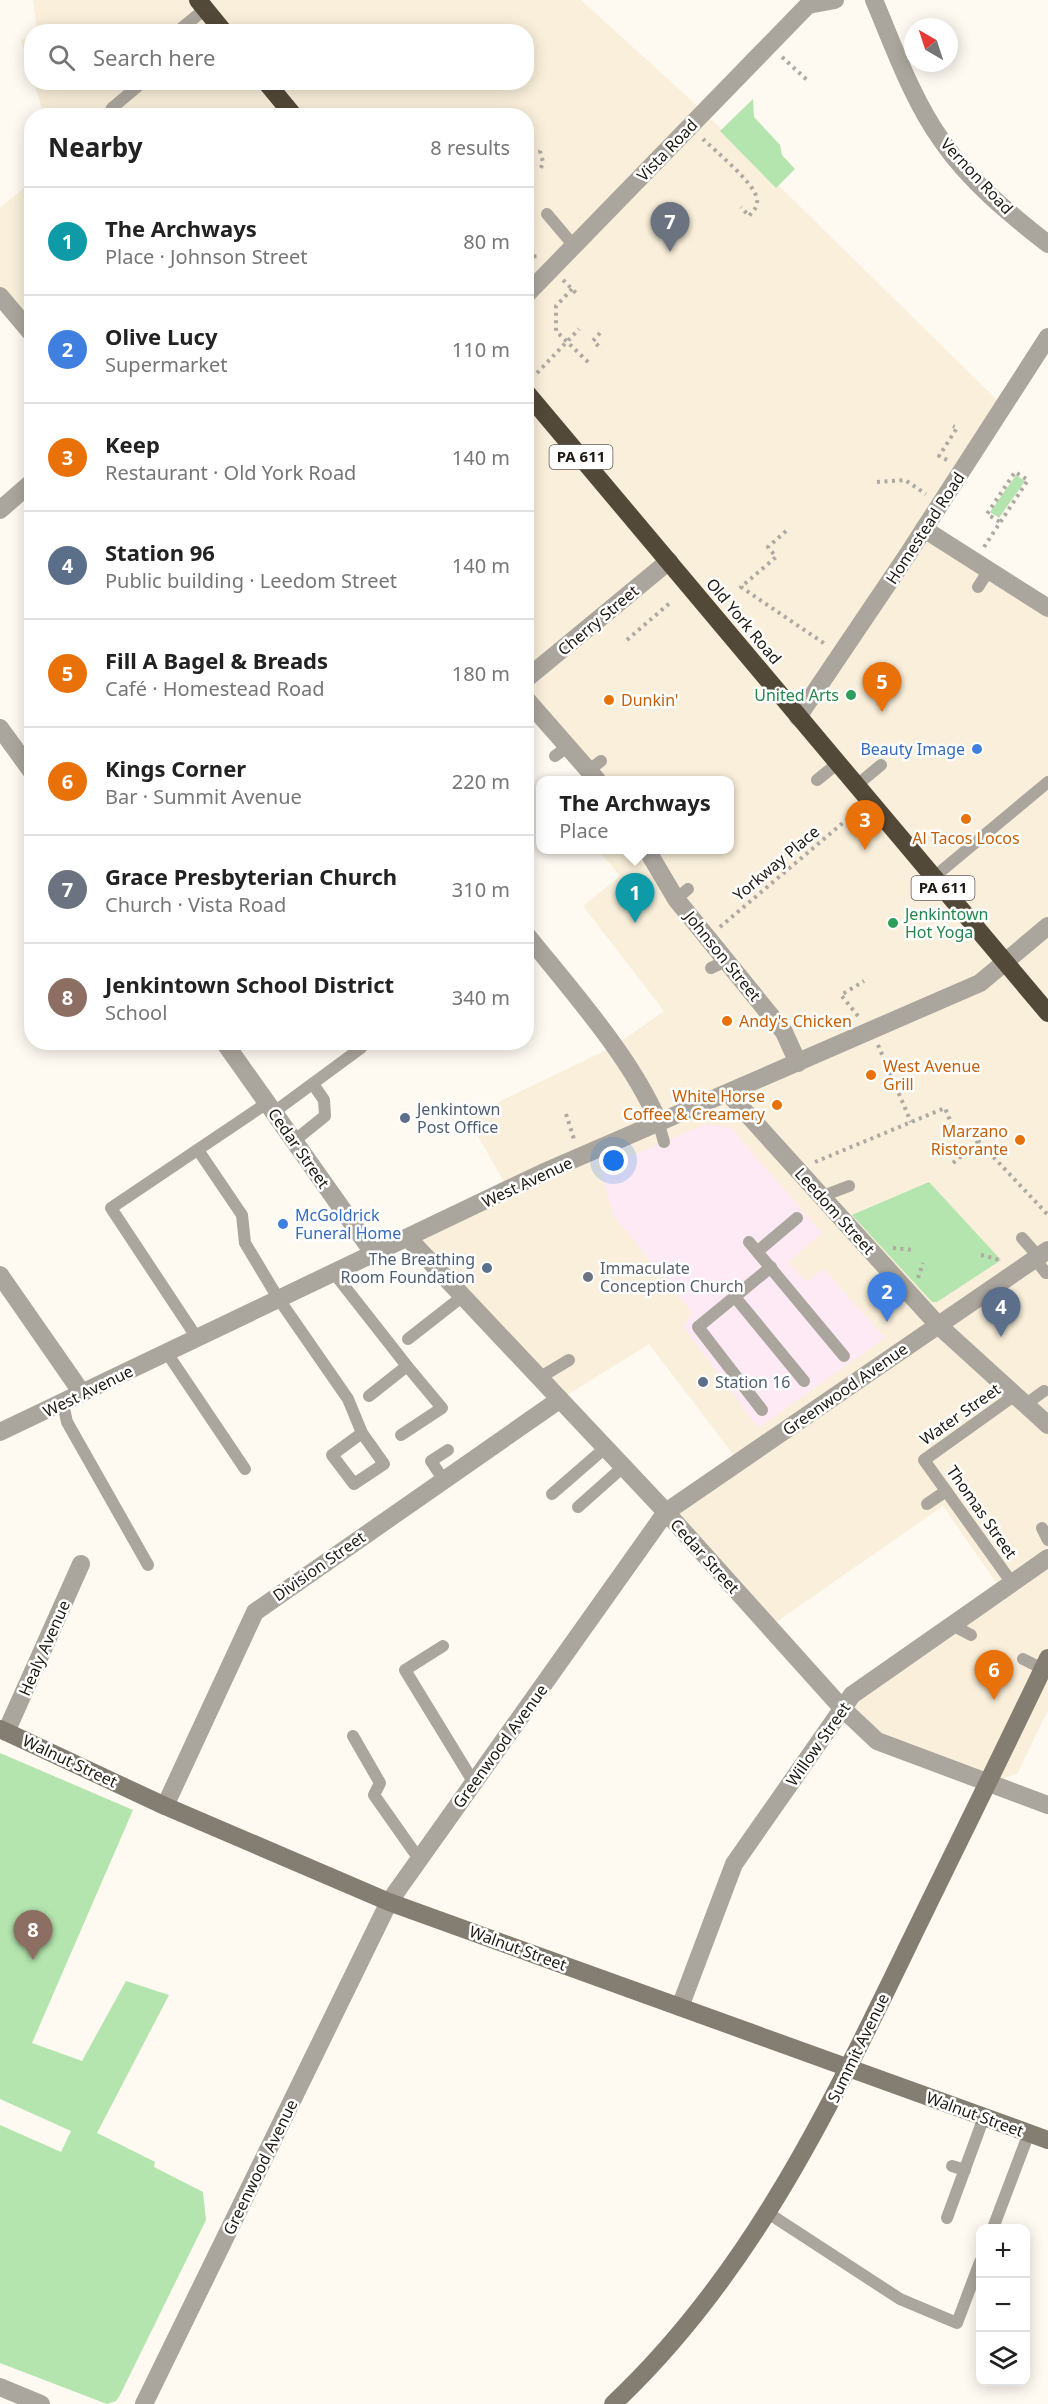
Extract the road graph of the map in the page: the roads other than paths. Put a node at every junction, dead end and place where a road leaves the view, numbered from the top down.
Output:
1 (835, 0) edge
2 (873, 0) edge
3 (809, 3) edge
4 (201, 4) edge
5 (184, 24) edge
6 (217, 24) edge
7 (133, 90) edge
8 (273, 90) edge
9 (112, 108) edge
10 (287, 108) edge
11 (547, 214) dead end
12 (1048, 244) edge
13 (574, 246) junction
14 (534, 287) edge
15 (0, 296) edge
16 (24, 324) edge
17 (1048, 337) edge
18 (534, 401) edge
19 (24, 489) edge
20 (0, 510) edge
21 (924, 529) junction
22 (669, 561) junction
23 (989, 570) junction
24 (978, 587) dead end
25 (1048, 608) edge
26 (534, 672) edge
27 (534, 711) edge
28 (798, 717) junction
29 (0, 728) edge
30 (24, 761) edge
31 (838, 763) junction
32 (881, 765) dead end
33 (595, 771) edge
34 (817, 780) dead end
35 (1048, 782) edge
36 (857, 785) junction
37 (651, 854) edge
38 (934, 877) junction
39 (1048, 926) edge
40 (534, 943) edge
41 (1005, 962) junction
42 (1048, 1013) edge
43 (230, 1050) edge
44 (358, 1050) edge
45 (798, 1063) junction
46 (313, 1084) junction
47 (729, 1094) junction
48 (270, 1108) junction
49 (658, 1121) junction
50 (294, 1141) junction
51 (664, 1142) dead end
52 (198, 1150) junction
53 (849, 1186) dead end
54 (820, 1197) junction
55 (797, 1218) dead end
56 (408, 1238) junction
57 (1022, 1238) dead end
58 (374, 1254) junction
59 (1042, 1259) edge
60 (771, 1267) junction
61 (334, 1273) junction
62 (0, 1275) edge
63 (463, 1296) junction
64 (735, 1297) junction
65 (278, 1298) junction
66 (938, 1325) junction
67 (197, 1338) junction
68 (408, 1339) dead end
69 (167, 1353) junction
70 (844, 1356) dead end
71 (569, 1360) dead end
72 (407, 1366) junction
73 (539, 1378) junction
74 (804, 1381) dead end
75 (1044, 1391) dead end
76 (82, 1393) junction
77 (369, 1396) dead end
78 (1020, 1399) junction
79 (559, 1400) junction
80 (63, 1404) junction
81 (762, 1410) dead end
82 (1048, 1425) edge
83 (0, 1432) edge
84 (362, 1433) dead end
85 (401, 1435) dead end
86 (605, 1448) junction
87 (448, 1450) dead end
88 (924, 1460) joint
89 (623, 1467) junction
90 (245, 1469) dead end
91 (443, 1479) junction
92 (946, 1491) junction
93 (552, 1494) dead end
94 (927, 1504) dead end
95 (578, 1507) dead end
96 (666, 1512) junction
97 (1042, 1528) dead end
98 (1048, 1540) edge
99 (1048, 1558) edge
100 (81, 1564) dead end
101 (148, 1565) dead end
102 (1012, 1583) junction
103 (952, 1625) junction
104 (971, 1635) dead end
105 (443, 1646) dead end
106 (1023, 1659) dead end
107 (1045, 1663) edge
108 (842, 1708) junction
109 (3, 1730) edge
110 (353, 1736) dead end
111 (474, 1783) junction
112 (987, 1783) junction
113 (1048, 1805) edge
114 (165, 1806) junction
115 (419, 1859) junction
116 (389, 1902) junction
117 (681, 2007) junction
118 (849, 2069) junction
119 (984, 2117) junction
120 (1029, 2133) junction
121 (1048, 2140) edge
122 (952, 2166) dead end
123 (964, 2170) junction
124 (768, 2213) junction
125 (947, 2218) dead end
126 (995, 2224) edge
127 (976, 2275) edge
128 (0, 2387) edge
129 (40, 2404) edge
130 (144, 2404) edge
131 (613, 2404) edge

1 - 3 street, Vista Road
2 - 12 street, Vernon Road
3 - 13 street, Vista Road
4 - 5 lane
4 - 6 highway
7 - 9 lane
8 - 10 highway
11 - 13 lane
13 - 14 street, Vista Road
15 - 16 street
17 - 21 street, Homestead Road
18 - 22 highway, Old York Road / PA 611
19 - 20 street
21 - 23 street
21 - 28 street, Homestead Road
22 - 26 street, Cherry Street
22 - 28 highway, Old York Road / PA 611
23 - 24 lane
23 - 25 street
27 - 33 street
28 - 31 highway, Old York Road / PA 611
29 - 30 street
31 - 34 lane
31 - 36 highway, Old York Road / PA 611
32 - 36 lane
35 - 38 lane
36 - 38 highway, Old York Road / PA 611
37 - 45 street, Johnson Street
38 - 41 highway, Old York Road / PA 611
39 - 41 street, West Avenue
40 - 49 street
41 - 42 highway, Old York Road / PA 611
41 - 45 street, West Avenue
43 - 48 street, Cedar Street
44 - 46 lane
45 - 47 street, West Avenue
46 - 48 lane
46 - 50 lane
47 - 49 street, West Avenue
47 - 54 street, Leedom Street
48 - 50 street, Cedar Street
48 - 52 lane
49 - 51 lane
49 - 56 street, West Avenue
50 - 58 street, Cedar Street
52 - 65 lane
52 - 67 lane
53 - 54 lane
54 - 66 street, Leedom Street
55 - 60 lane
56 - 58 street, West Avenue
56 - 63 street, Cedar Street
57 - 59 lane
58 - 61 street, West Avenue
59 - 66 street, Greenwood Avenue
60 - 64 lane
60 - 70 lane
61 - 65 street, West Avenue
61 - 72 lane
62 - 76 street
63 - 68 lane
63 - 73 street, Cedar Street
64 - 74 lane
64 - 81 lane
65 - 67 street, West Avenue
65 - 84 lane
66 - 78 street, Leedom Street
66 - 96 street, Greenwood Avenue
67 - 69 street, West Avenue
69 - 76 street, West Avenue
69 - 90 lane
71 - 73 lane
72 - 77 lane
72 - 85 lane
73 - 79 street, Cedar Street
75 - 78 lane, Water Street
76 - 80 street, West Avenue
78 - 82 street, Leedom Street
78 - 88 lane, Water Street
79 - 86 street, Cedar Street
79 - 91 street, Division Street
80 - 83 street, West Avenue
80 - 101 lane
86 - 89 street, Cedar Street
86 - 93 lane
87 - 91 lane
88 - 92 lane, Thomas Street
89 - 95 lane
89 - 96 street, Cedar Street
91 - 114 street, Division Street
92 - 94 lane
92 - 102 lane, Thomas Street
96 - 108 street, Cedar Street
96 - 111 street, Greenwood Avenue
97 - 98 lane
99 - 102 street, Willow Street
100 - 109 street, Healy Avenue
102 - 103 street, Willow Street
103 - 104 lane
103 - 108 street, Willow Street
105 - 111 lane
106 - 107 lane
107 - 112 street, Summit Avenue
108 - 112 street, Cedar Street
108 - 117 street, Willow Street
109 - 114 street, Walnut Street
110 - 115 lane
111 - 115 street, Greenwood Avenue
112 - 113 street, Cedar Street
112 - 118 street, Summit Avenue
114 - 116 street, Walnut Street
115 - 116 street, Greenwood Avenue
116 - 117 street, Walnut Street
116 - 130 street, Greenwood Avenue
117 - 118 street, Walnut Street
118 - 119 street, Walnut Street
118 - 124 street, Summit Avenue
119 - 120 street, Walnut Street
119 - 123 lane
120 - 121 street, Walnut Street
120 - 126 lane
122 - 123 lane
123 - 125 lane
124 - 127 lane
124 - 131 street, Summit Avenue
128 - 129 street

